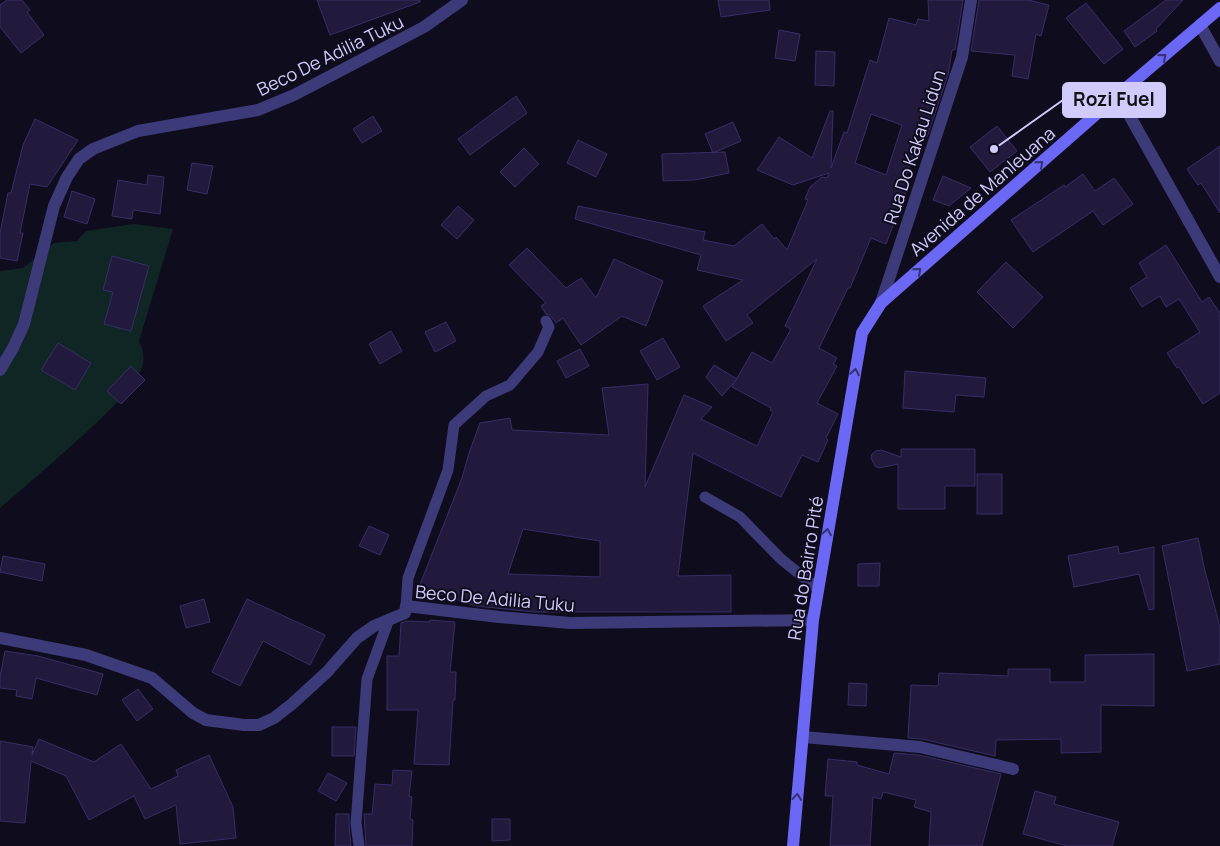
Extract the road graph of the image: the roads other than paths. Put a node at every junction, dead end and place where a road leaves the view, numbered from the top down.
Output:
1 (462, 0) edge
2 (971, 0) edge
3 (1220, 8) edge
4 (1200, 26) junction
5 (1220, 61) edge
6 (1118, 95) junction
7 (1220, 277) edge
8 (882, 303) junction
9 (546, 322) dead end
10 (0, 370) edge
11 (705, 497) dead end
12 (818, 588) junction
13 (406, 606) junction
14 (389, 619) junction
15 (813, 620) junction
16 (0, 638) edge
17 (803, 737) junction
18 (1013, 769) dead end
19 (358, 846) edge
20 (793, 846) edge

1 - 10 street, Beco De Adilia Tuku
2 - 8 street, Rua Do Kakau Lidun
3 - 4 main road, Avenida de Manleuana
4 - 5 street
6 -> 4 main road, Avenida de Manleuana
6 - 7 street
8 -> 6 main road, Avenida de Manleuana
12 -> 8 main road, Rua do Bairro Pité
9 - 13 lane
11 - 12 lane
12 - 15 main road, Rua do Bairro Pité
13 - 14 street, Beco De Adilia Tuku
13 - 15 street, Beco De Adilia Tuku
14 - 16 street, Beco De Adilia Tuku
14 - 19 lane
15 - 17 main road, Rua do Bairro Pité
17 - 18 street
20 -> 17 main road, Rua do Bairro Pité

